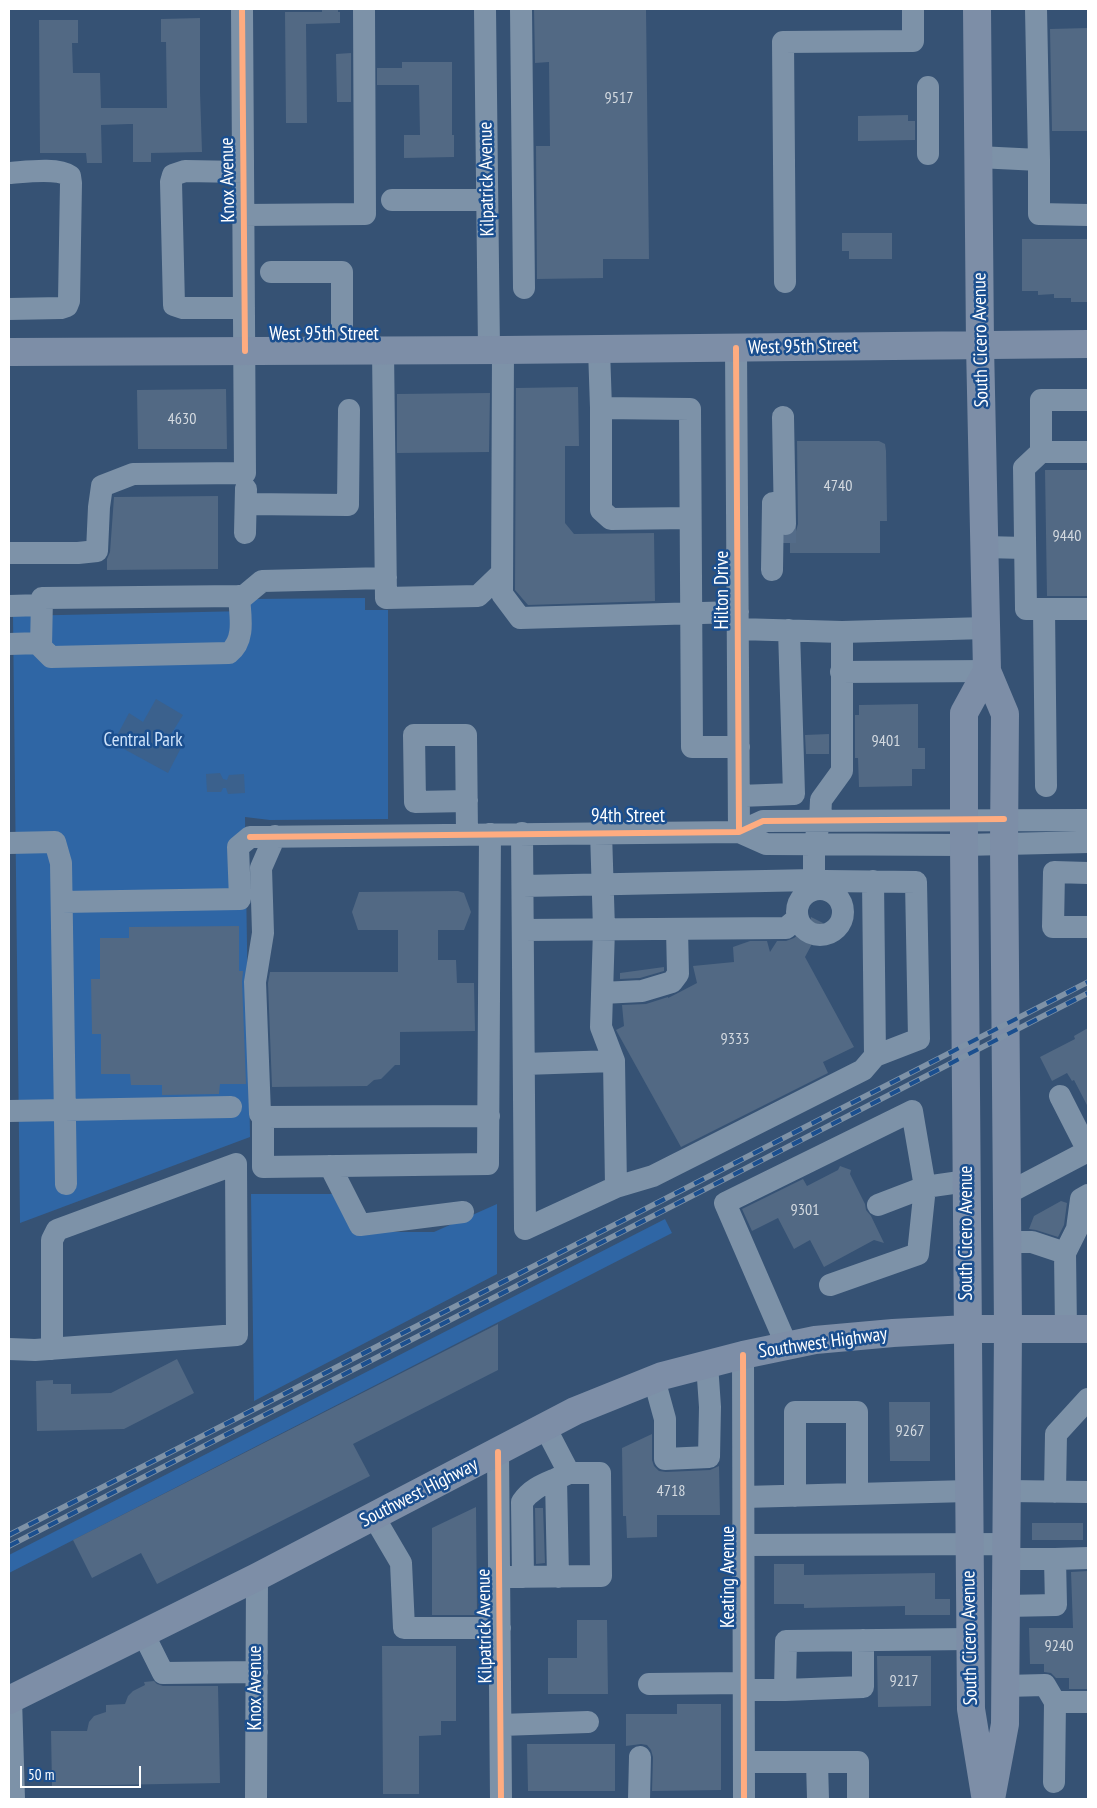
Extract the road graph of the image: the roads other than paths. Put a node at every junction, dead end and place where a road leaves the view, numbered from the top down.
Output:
1 (242, 9) edge
2 (364, 9) edge
3 (485, 9) edge
4 (521, 9) edge
5 (913, 9) edge
6 (977, 9) edge
7 (1036, 9) edge
8 (928, 87) dead end
9 (928, 154) dead end
10 (978, 157) junction
11 (1038, 160) junction
12 (243, 172) junction
13 (9, 173) edge
14 (392, 200) dead end
15 (487, 200) junction
16 (244, 215) junction
17 (1088, 215) edge
18 (271, 272) dead end
19 (785, 282) dead end
20 (524, 288) dead end
21 (244, 308) junction
22 (9, 309) edge
23 (1088, 344) edge
24 (980, 345) junction
25 (736, 348) junction
26 (599, 349) junction
27 (382, 350) junction
28 (496, 350) junction
29 (245, 351) junction
30 (342, 351) junction
31 (9, 352) edge
32 (1088, 400) edge
33 (601, 408) junction
34 (349, 410) dead end
35 (783, 417) dead end
36 (1041, 452) junction
37 (1088, 452) edge
38 (784, 466) junction
39 (245, 473) junction
40 (246, 504) junction
41 (690, 518) junction
42 (246, 533) dead end
43 (984, 547) junction
44 (1025, 548) junction
45 (9, 553) edge
46 (502, 573) junction
47 (386, 578) junction
48 (239, 596) junction
49 (9, 606) edge
50 (42, 606) junction
51 (1044, 609) junction
52 (1088, 609) edge
53 (690, 613) junction
54 (738, 621) junction
55 (986, 628) junction
56 (1088, 628) edge
57 (788, 630) junction
58 (842, 632) junction
59 (41, 643) junction
60 (9, 644) edge
61 (986, 671) junction
62 (841, 672) junction
63 (739, 747) junction
64 (1046, 786) dead end
65 (794, 794) junction
66 (739, 796) junction
67 (467, 801) dead end
68 (821, 810) junction
69 (1088, 820) edge
70 (601, 832) junction
71 (739, 832) junction
72 (964, 832) junction
73 (1004, 832) junction
74 (522, 833) junction
75 (467, 834) junction
76 (490, 834) junction
77 (275, 836) junction
78 (9, 842) edge
79 (1088, 842) edge
80 (820, 844) junction
81 (1088, 873) edge
82 (873, 881) junction
83 (602, 884) junction
84 (820, 885) junction
85 (522, 886) junction
86 (62, 902) junction
87 (798, 918) junction
88 (1088, 927) edge
89 (604, 929) junction
90 (677, 929) junction
91 (523, 930) junction
92 (602, 992) junction
93 (875, 1056) junction
94 (614, 1061) junction
95 (524, 1064) junction
96 (1060, 1096) dead end
97 (231, 1107) dead end
98 (65, 1110) junction
99 (9, 1111) edge
100 (489, 1116) junction
101 (263, 1118) junction
102 (1087, 1156) edge
103 (330, 1166) junction
104 (967, 1181) junction
105 (66, 1184) dead end
106 (925, 1186) junction
107 (616, 1187) junction
108 (1006, 1194) junction
109 (1088, 1195) edge
110 (878, 1205) dead end
111 (463, 1212) dead end
112 (1007, 1242) junction
113 (1064, 1254) junction
114 (830, 1285) dead end
115 (967, 1329) junction
116 (1008, 1329) junction
117 (1077, 1329) edge
118 (787, 1346) junction
119 (9, 1349) edge
120 (52, 1349) junction
121 (744, 1354) junction
122 (707, 1364) junction
123 (654, 1379) junction
124 (1088, 1399) edge
125 (744, 1405) junction
126 (710, 1407) junction
127 (545, 1427) junction
128 (498, 1452) junction
129 (563, 1476) junction
130 (1008, 1491) junction
131 (968, 1492) junction
132 (1054, 1492) junction
133 (1088, 1492) edge
134 (857, 1494) junction
135 (795, 1496) junction
136 (744, 1497) junction
137 (374, 1517) junction
138 (744, 1544) junction
139 (969, 1544) junction
140 (1006, 1552) junction
141 (1088, 1558) edge
142 (1055, 1559) junction
143 (257, 1577) junction
144 (499, 1577) junction
145 (523, 1577) junction
146 (558, 1577) junction
147 (1006, 1606) junction
148 (500, 1628) junction
149 (143, 1634) junction
150 (970, 1639) junction
151 (863, 1640) junction
152 (257, 1672) junction
153 (648, 1684) dead end
154 (1005, 1686) junction
155 (744, 1687) junction
156 (785, 1690) junction
157 (10, 1699) edge
158 (1055, 1702) junction
159 (1088, 1702) edge
160 (588, 1722) dead end
161 (501, 1725) junction
162 (640, 1757) dead end
163 (744, 1762) junction
164 (817, 1762) junction
165 (1054, 1782) dead end
166 (14, 1799) edge
167 (256, 1799) edge
168 (501, 1799) edge
169 (639, 1799) edge
170 (744, 1799) edge
171 (818, 1799) edge
172 (858, 1799) edge
173 (986, 1799) edge
174 (991, 1799) edge

1 - 12 street, Knox Avenue
2 - 16 street
3 - 15 street, Kilpatrick Avenue
4 - 20 street
5 - 19 street
6 - 10 main road, South Cicero Avenue
7 - 11 street
8 - 9 street
10 - 11 street
10 - 24 main road, South Cicero Avenue
11 - 17 street
12 - 16 street, Knox Avenue
12 - 21 street
13 - 22 street
14 - 15 street
15 - 28 street, Kilpatrick Avenue
16 - 21 street, Knox Avenue
18 - 30 street
21 - 29 street, Knox Avenue
23 - 24 main road, West 95th Street
24 - 25 main road, West 95th Street
24 - 43 main road, South Cicero Avenue
25 - 26 main road, West 95th Street
25 - 54 street, Hilton Drive
26 - 28 main road, West 95th Street
26 - 33 street
27 - 28 main road, West 95th Street
27 - 30 main road, West 95th Street
27 - 47 street
28 - 46 street, Kilpatrick Avenue
29 - 30 main road, West 95th Street
29 - 31 main road, West 95th Street
29 - 39 street, Knox Avenue
32 - 36 street
33 - 41 street
33 - 41 street
34 - 40 street
35 - 38 street
36 - 37 street
36 - 44 street
38 - 38 street
39 - 40 street, Knox Avenue
39 - 45 street
40 - 42 street, Knox Avenue
41 - 53 street
43 - 44 street
43 - 55 main road, South Cicero Avenue
44 - 51 street
46 - 47 street
46 - 53 street, Kilpatrick Avenue
47 - 48 street
48 - 50 street
48 - 59 street
49 - 50 street
50 - 59 street
51 - 52 street
51 - 64 street
52 - 56 street
53 - 54 street
53 - 63 street
54 - 57 street
54 - 63 street, Hilton Drive
55 - 58 street
55 - 61 main road, South Cicero Avenue
57 - 58 street
57 - 65 street
58 - 62 street
59 - 60 street
61 - 62 street
61 - 72 main road, South Cicero Avenue
61 - 73 main road, South Cicero Avenue
62 - 68 street
63 - 66 street, Hilton Drive
65 - 66 street
65 - 68 street
66 - 71 street, Hilton Drive
67 - 75 street
68 - 71 street, 94th Street
68 - 72 street, 94th Street
68 - 80 street
69 - 73 street
70 - 71 street, 94th Street
70 - 74 street, 94th Street
70 - 83 street
71 - 80 street, 94th Street
72 - 73 street, 94th Street
72 - 80 street, 94th Street
72 - 104 main road, South Cicero Avenue
73 - 79 street
73 - 108 main road, South Cicero Avenue
74 - 76 street, 94th Street
74 - 85 street
75 - 76 street, 94th Street
75 - 77 street, 94th Street
76 - 100 street
77 - 86 street, 94th Street
77 - 101 street
78 - 86 street
80 - 84 street
81 - 88 street
82 - 84 street
82 - 93 street
82 - 93 street
83 - 84 street
83 - 85 street
83 - 89 street
84 - 87 street
84 - 87 street
85 - 91 street
86 - 98 street
87 - 90 street
89 - 90 street
89 - 91 street
89 - 92 street
90 - 92 street
91 - 95 street
92 - 94 street
93 - 107 street
94 - 95 street
94 - 107 street
95 - 107 street
96 - 102 street
97 - 98 street
98 - 99 street
98 - 105 street
100 - 101 street
100 - 103 street
101 - 103 street
102 - 108 street
103 - 111 street
104 - 106 street
104 - 115 main road, South Cicero Avenue
106 - 110 street
106 - 114 street
106 - 118 street
108 - 112 main road, South Cicero Avenue
109 - 113 street
112 - 113 street
112 - 116 main road, South Cicero Avenue
113 - 117 street
115 - 116 main road, Southwest Highway
115 - 118 main road, Southwest Highway
115 - 131 main road, South Cicero Avenue
116 - 117 main road, Southwest Highway
116 - 130 main road, South Cicero Avenue
118 - 121 main road, Southwest Highway
119 - 120 street
120 - 120 street
121 - 122 main road, Southwest Highway
121 - 125 street, Keating Avenue
122 - 123 main road, Southwest Highway
122 - 126 street
123 - 126 street
123 - 127 main road, Southwest Highway
124 - 132 street
125 - 126 street
125 - 136 street, Keating Avenue
127 - 128 main road, Southwest Highway
127 - 129 street
128 - 137 main road, Southwest Highway
128 - 144 street, Kilpatrick Avenue
129 - 145 street
129 - 146 street
129 - 146 street
130 - 132 street
130 - 140 main road, South Cicero Avenue
131 - 134 street
131 - 139 main road, South Cicero Avenue
132 - 133 street
134 - 135 street
134 - 135 street
135 - 136 street
136 - 138 street, Keating Avenue
137 - 143 main road, Southwest Highway
137 - 148 street
138 - 139 street
138 - 155 street, Keating Avenue
139 - 140 street
139 - 150 main road, South Cicero Avenue
140 - 142 street
140 - 147 main road, South Cicero Avenue
141 - 142 street
142 - 147 street
143 - 149 main road, Southwest Highway
143 - 152 street, Knox Avenue
144 - 145 street
144 - 148 street, Kilpatrick Avenue
145 - 146 street
147 - 154 main road, South Cicero Avenue
148 - 161 street, Kilpatrick Avenue
149 - 152 street
149 - 157 main road, Southwest Highway
150 - 151 street
150 - 173 main road, South Cicero Avenue
151 - 156 street
151 - 156 street
152 - 167 street, Knox Avenue
153 - 155 street
154 - 158 street
154 - 174 main road, South Cicero Avenue
155 - 156 street
155 - 163 street, Keating Avenue
157 - 166 street
158 - 159 street
158 - 165 street
160 - 161 street
161 - 168 street, Kilpatrick Avenue
162 - 169 street
163 - 164 street
163 - 170 street, Keating Avenue
164 - 171 street
164 - 172 street

